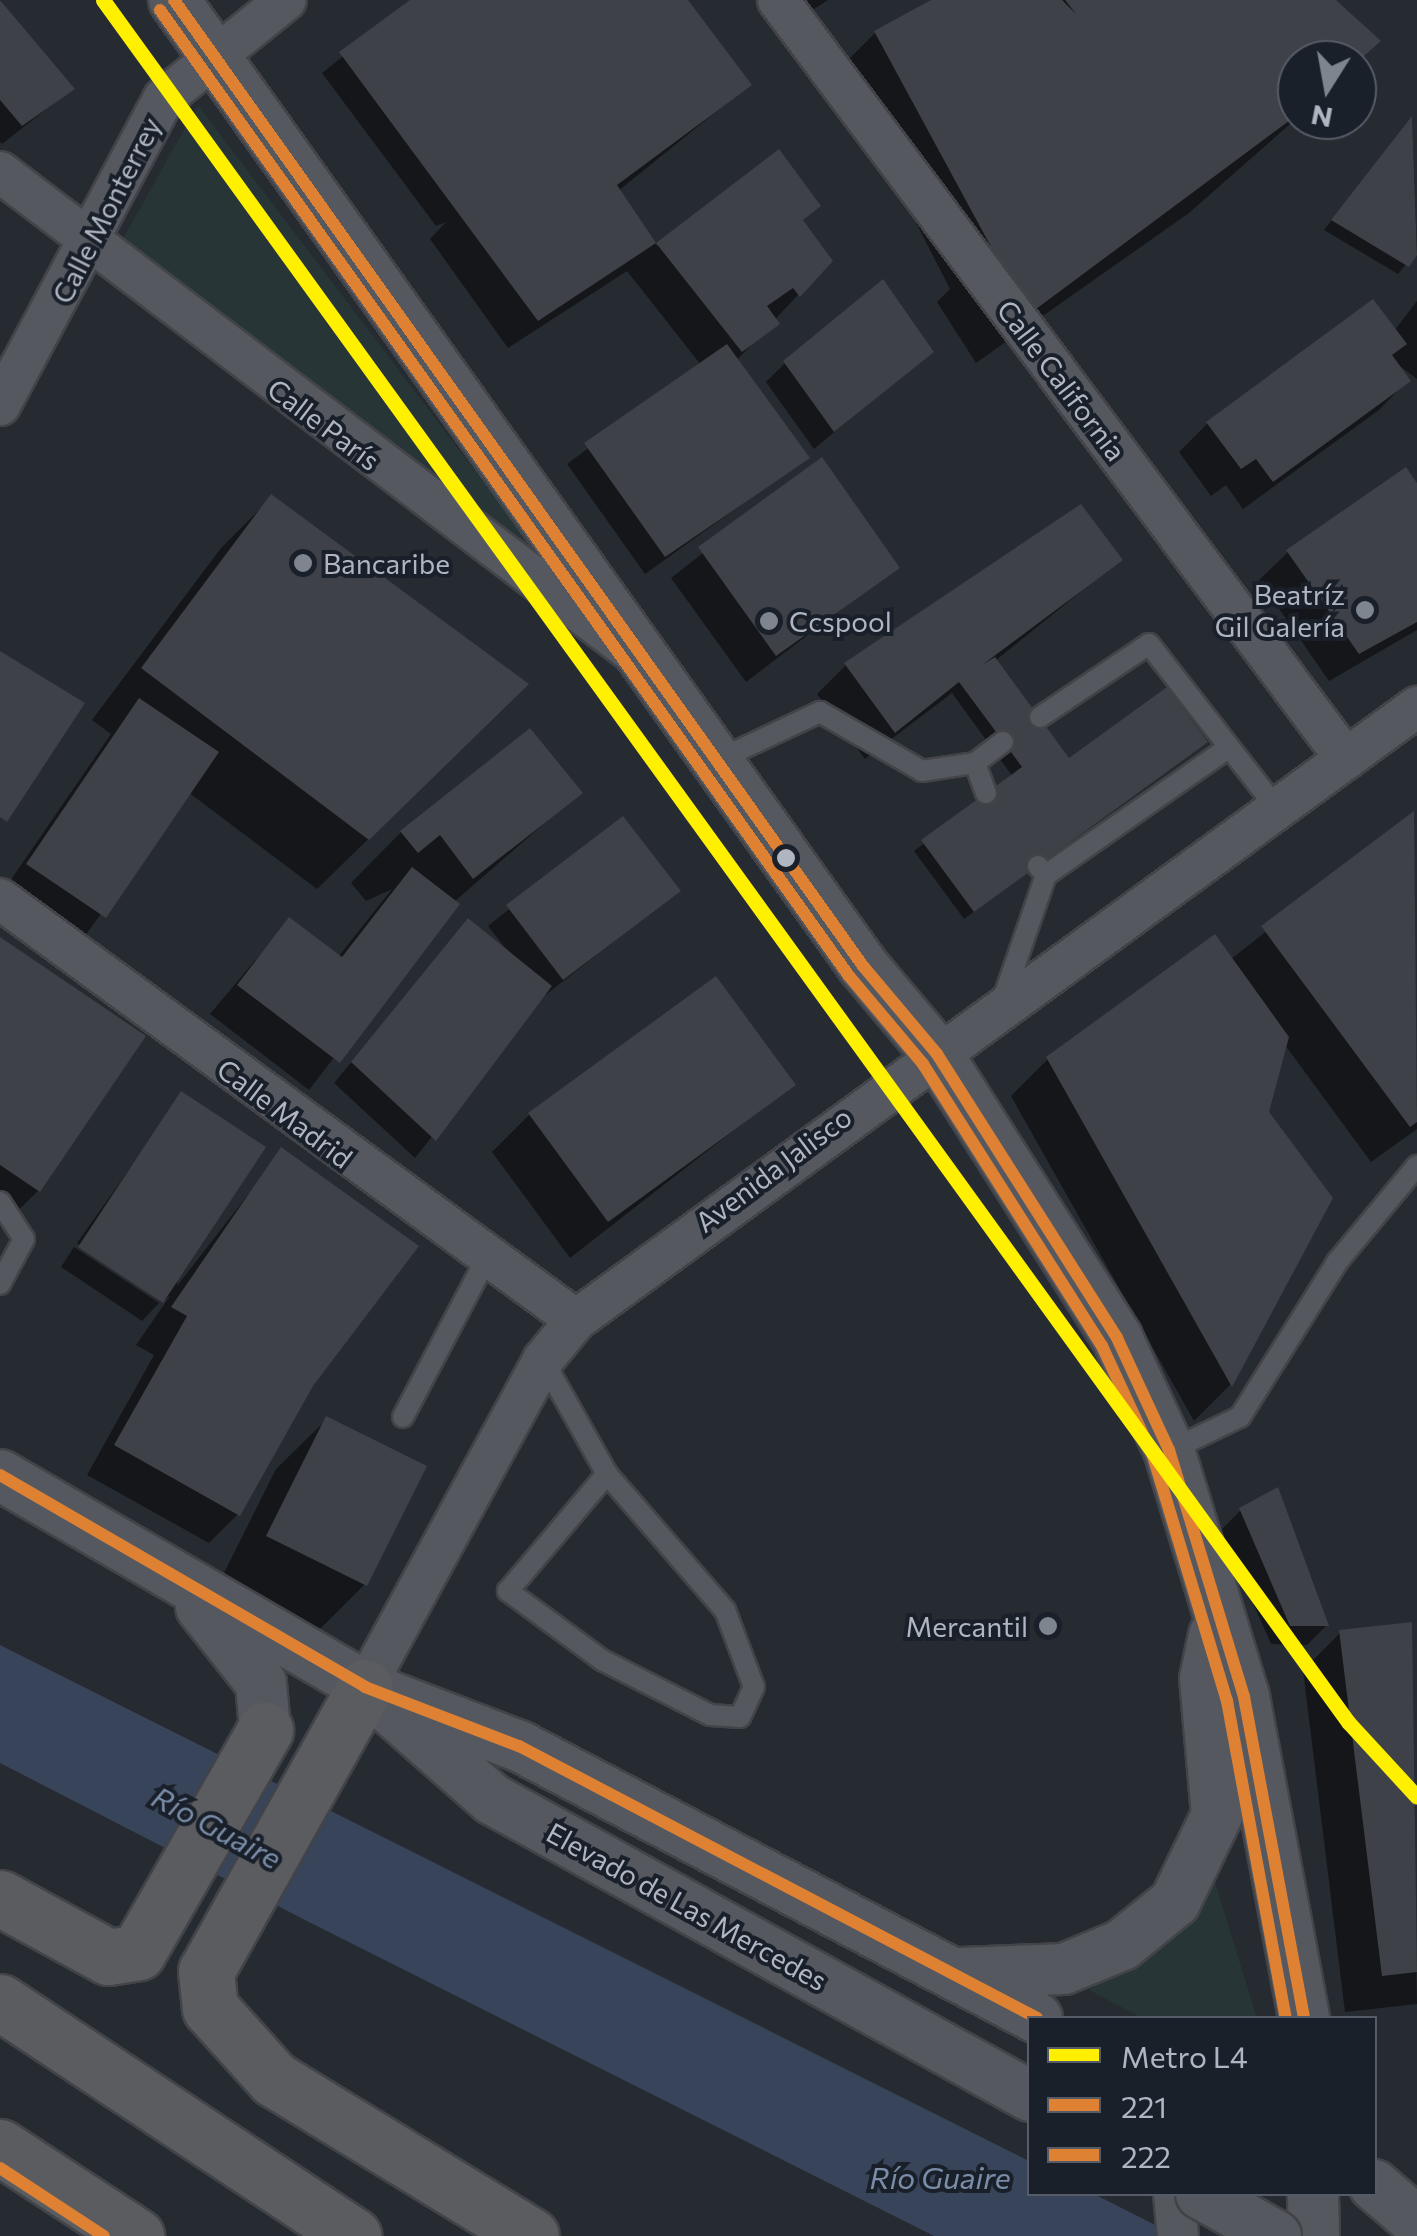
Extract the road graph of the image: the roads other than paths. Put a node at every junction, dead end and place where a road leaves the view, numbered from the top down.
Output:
1 (174, 0) edge
2 (286, 0) edge
3 (778, 0) edge
4 (212, 53) junction
5 (0, 172) edge
6 (90, 244) junction
7 (0, 406) edge
8 (656, 666) junction
9 (1417, 707) edge
10 (1040, 717) dead end
11 (1004, 742) dead end
12 (1225, 750) junction
13 (1346, 759) junction
14 (718, 760) junction
15 (974, 763) junction
16 (986, 793) dead end
17 (1276, 807) junction
18 (0, 898) edge
19 (1000, 1007) junction
20 (937, 1054) junction
21 (1417, 1166) edge
22 (0, 1202) edge
23 (487, 1258) junction
24 (0, 1284) edge
25 (576, 1320) junction
26 (543, 1360) junction
27 (402, 1418) dead end
28 (1169, 1450) junction
29 (607, 1474) junction
30 (0, 1475) edge
31 (171, 1573) junction
32 (1218, 1610) junction
33 (365, 1687) junction
34 (264, 1730) joint
35 (0, 1898) edge
36 (1298, 1960) junction
37 (946, 1971) junction
38 (0, 2002) edge
39 (1032, 2016) edge
40 (1304, 2016) edge
41 (1315, 2016) edge
42 (1027, 2094) edge
43 (0, 2148) edge
44 (1377, 2188) edge
45 (1249, 2196) edge
46 (1313, 2196) edge
47 (1183, 2213) edge
48 (1417, 2222) edge
49 (136, 2236) edge
50 (354, 2236) edge
51 (531, 2236) edge
52 (1259, 2236) edge
53 (1276, 2236) edge
54 (1314, 2236) edge

1 - 4 street
2 - 4 street, Calle Monterrey
3 - 13 street, Calle California
4 - 6 street, Calle Monterrey
4 - 8 street
5 - 6 street, Calle París
6 - 7 street, Calle Monterrey
6 - 8 street, Calle París
8 - 14 street
9 - 13 street, Avenida Jalisco
10 - 12 lane
11 - 15 lane
12 - 17 lane
12 - 19 lane
13 - 17 street, Avenida Jalisco
14 - 15 lane
14 - 20 street
15 - 16 lane
17 - 19 street, Avenida Jalisco
18 - 23 street, Calle Madrid
19 - 20 street, Avenida Jalisco
20 - 25 street, Avenida Jalisco
20 - 28 street
21 - 28 lane
22 - 24 lane
23 - 25 street, Calle Madrid
23 - 27 lane
25 - 26 street, Avenida Jalisco
26 - 29 lane
26 - 33 street, Avenida Jalisco
28 - 32 street
29 - 29 lane
30 - 31 street
31 - 33 street
31 - 34 street
32 - 36 street
32 - 37 street
33 - 37 street
33 - 42 street, Elevado de Las Mercedes
33 - 51 highway
34 - 35 highway
36 - 40 street
36 - 41 street
37 - 39 street
38 - 50 highway
43 - 49 highway
44 - 48 street
45 - 52 street
46 - 54 street
47 - 53 street, bridge

